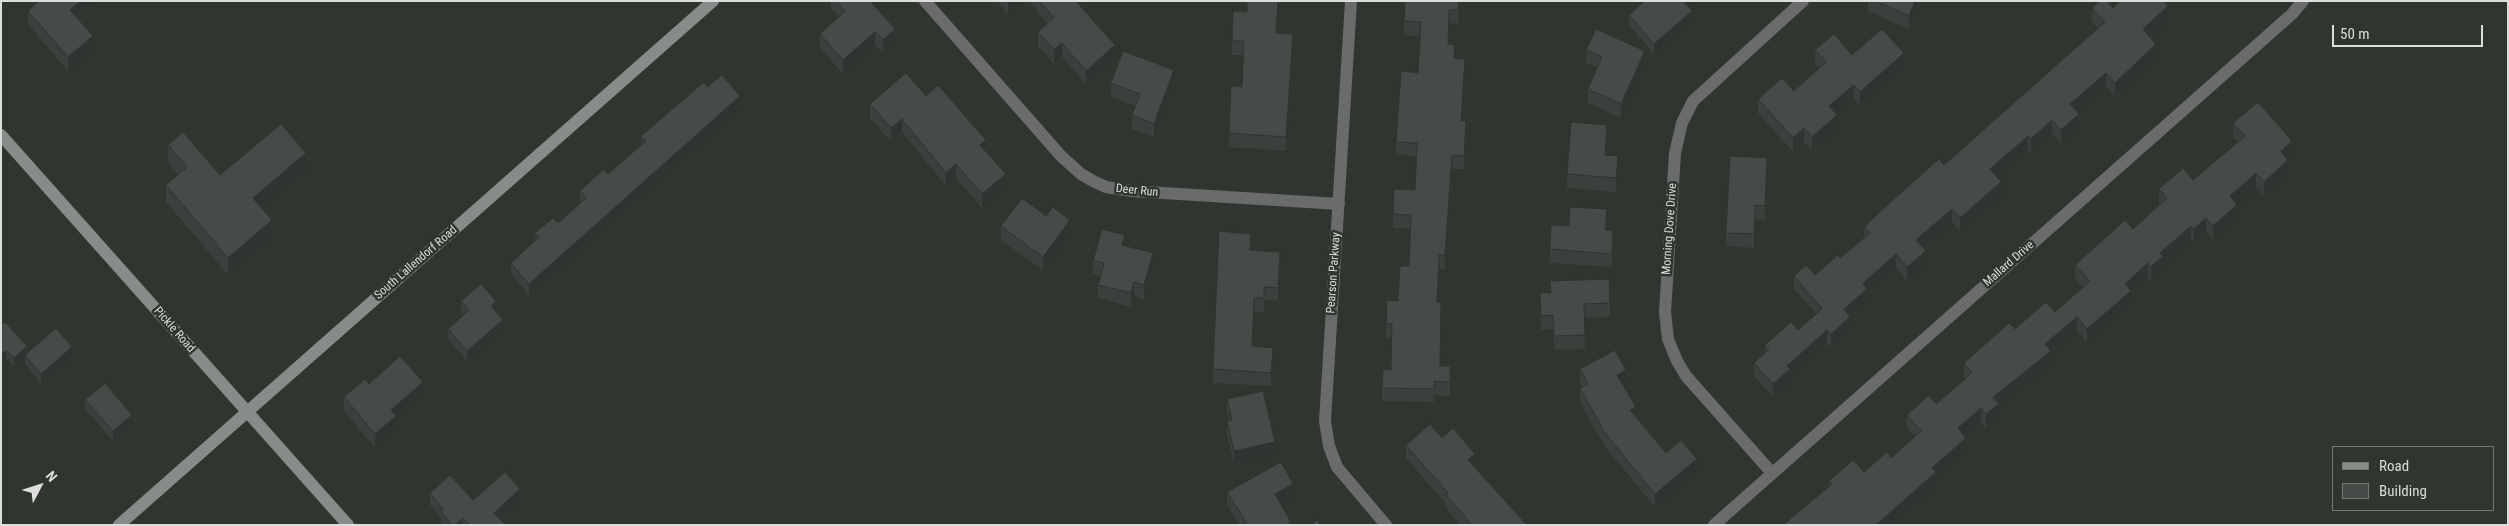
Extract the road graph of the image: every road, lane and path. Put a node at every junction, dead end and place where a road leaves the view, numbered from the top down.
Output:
1 (713, 1) edge
2 (925, 1) edge
3 (1351, 1) edge
4 (1804, 1) edge
5 (2303, 1) edge
6 (1, 135) edge
7 (1339, 204) junction
8 (247, 412) junction
9 (1772, 473) junction
10 (119, 525) edge
11 (348, 525) edge
12 (1386, 525) edge
13 (1714, 525) edge

1 - 8 street, South Lallendorf Road
2 - 7 street, Deer Run
3 - 7 street, Pearson Parkway
4 - 9 street, Morning Dove Drive
5 - 9 street, Mallard Drive
6 - 8 street, Pickle Road
7 - 12 street, Pearson Parkway
8 - 10 street, South Lallendorf Road
8 - 11 street, Pickle Road
9 - 13 street, Mallard Drive

